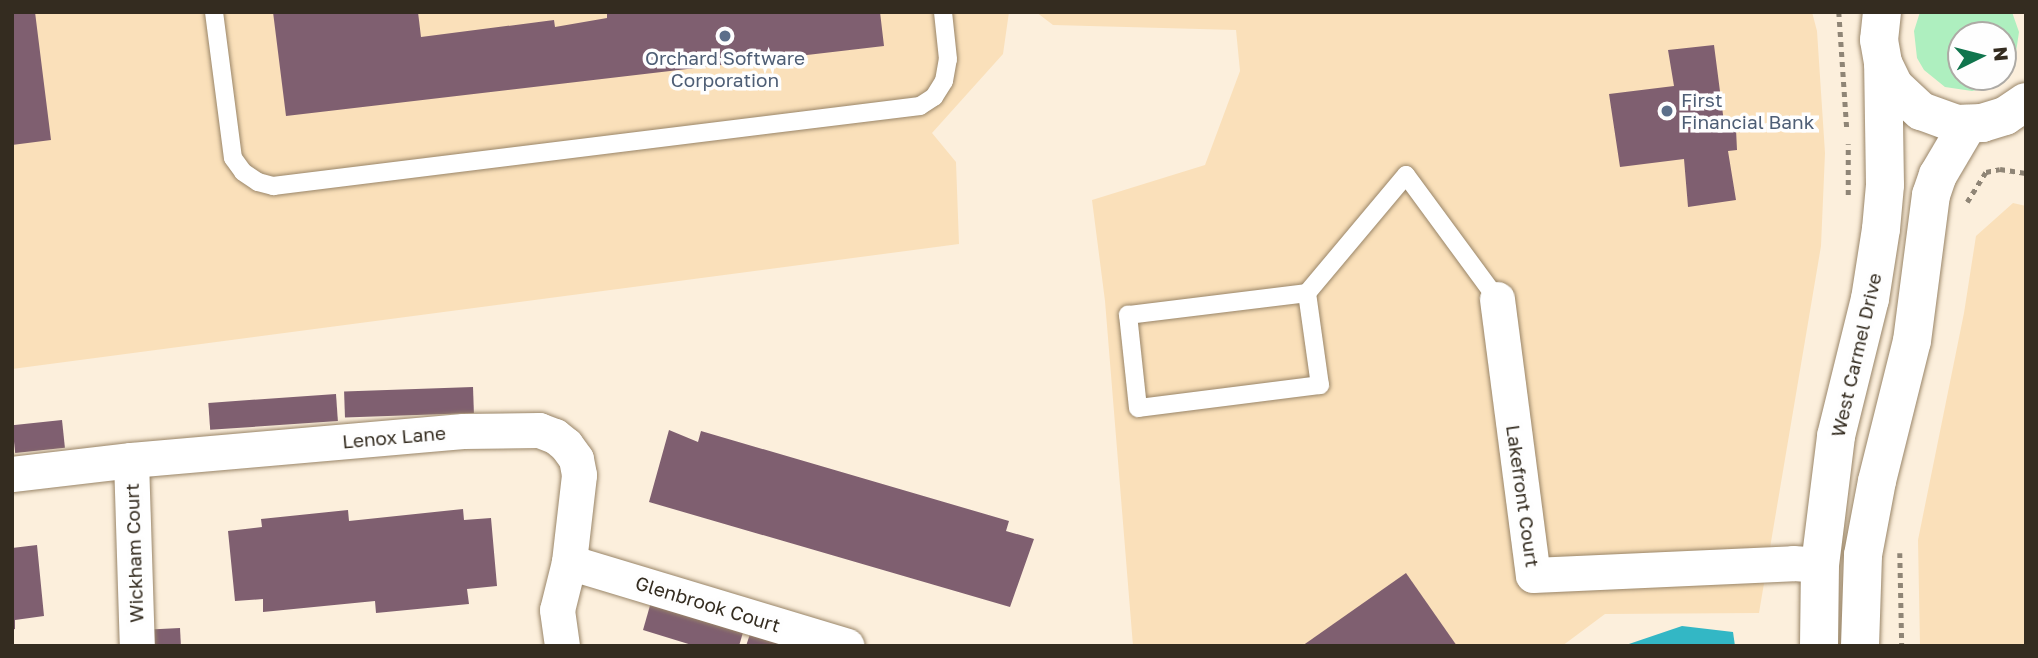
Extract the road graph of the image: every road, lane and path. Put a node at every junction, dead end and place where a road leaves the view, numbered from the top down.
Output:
1 (214, 12) edge
2 (943, 12) edge
3 (1839, 12) edge
4 (1881, 14) edge
5 (1883, 63) junction
6 (2026, 102) edge
7 (1975, 124) junction
8 (2026, 133) edge
9 (1848, 169) dead end
10 (1307, 293) junction
11 (1497, 299) joint
12 (131, 460) junction
13 (12, 474) edge
14 (569, 562) junction
15 (1820, 565) junction
16 (137, 646) edge
17 (562, 646) edge
18 (847, 646) edge
19 (1819, 646) edge
20 (1860, 646) edge

1 - 2 lane
3 - 9 path
4 - 5 street, West Carmel Drive
5 - 7 street
5 - 15 street, West Carmel Drive
6 - 7 street
7 - 8 street
7 - 20 street
10 - 10 lane
10 - 11 lane
11 - 15 street, Lakefront Court
12 - 13 street, Lenox Lane
12 - 14 street, Lenox Lane
12 - 16 street, Wickham Court
14 - 17 street, Lenox Lane
14 - 18 street, Glenbrook Court
15 - 19 street, West Carmel Drive

